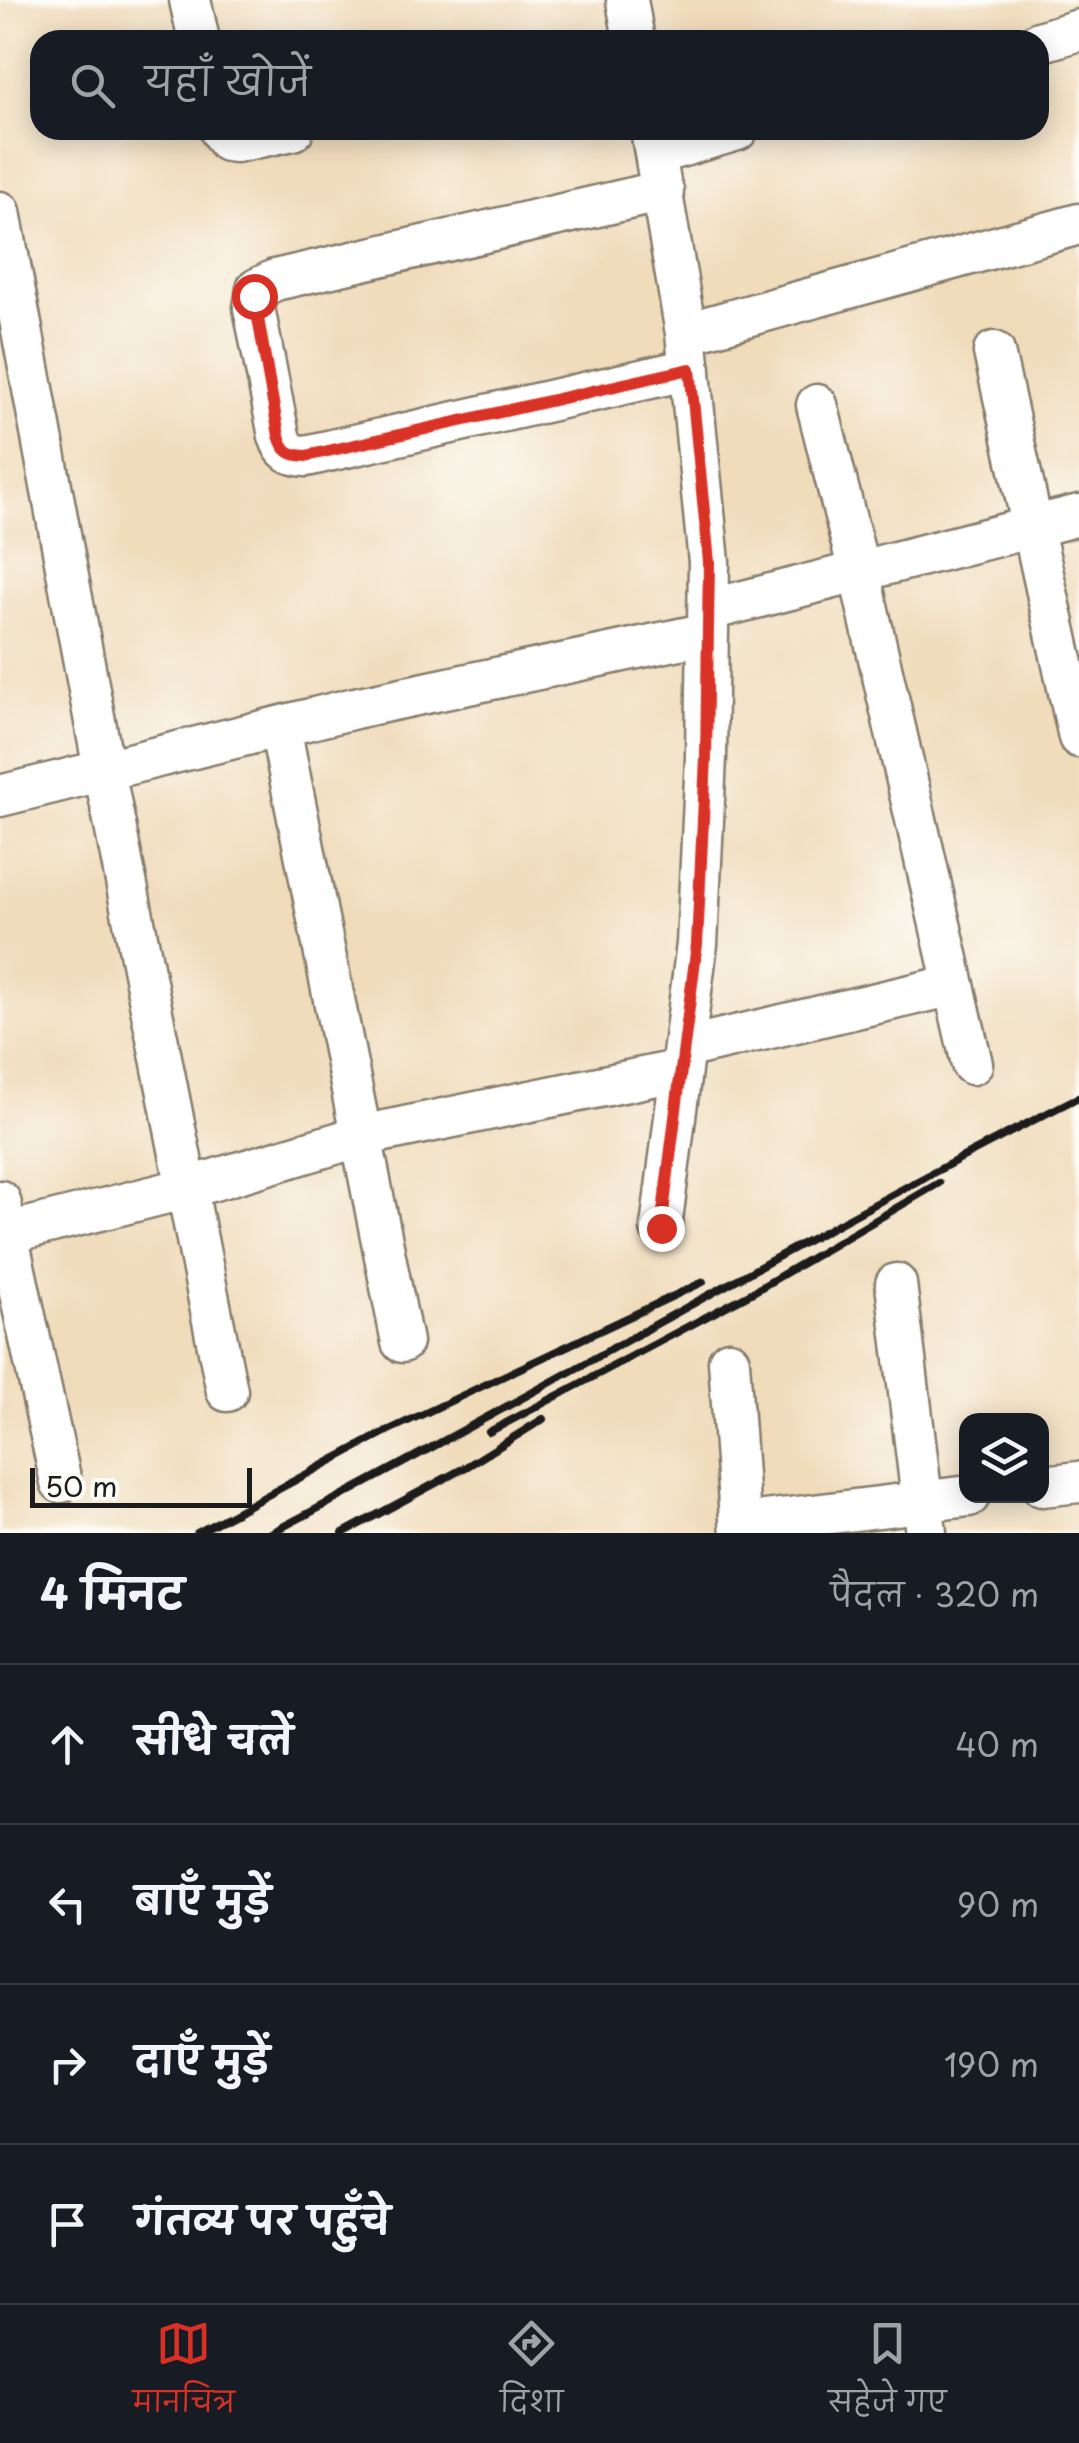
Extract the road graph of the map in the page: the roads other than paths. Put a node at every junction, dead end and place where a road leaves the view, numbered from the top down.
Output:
1 (190, 0) edge
2 (627, 0) edge
3 (197, 30) edge
4 (632, 30) edge
5 (1079, 30) edge
6 (1049, 39) edge
7 (708, 140) edge
8 (656, 158) edge
9 (0, 212) edge
10 (1079, 224) edge
11 (688, 351) junction
12 (994, 352) dead end
13 (817, 405) dead end
14 (1079, 514) edge
15 (1032, 526) junction
16 (858, 571) junction
17 (709, 622) junction
18 (280, 726) junction
19 (1079, 736) edge
20 (104, 770) junction
21 (0, 796) edge
22 (954, 985) junction
23 (683, 1059) junction
24 (972, 1064) dead end
25 (361, 1136) junction
26 (187, 1188) junction
27 (2, 1224) edge
28 (661, 1228) dead end
29 (896, 1284) dead end
30 (402, 1342) dead end
31 (728, 1361) dead end
32 (227, 1391) dead end
33 (61, 1482) dead end
34 (1079, 1482) edge
35 (1049, 1485) edge
36 (959, 1501) edge
37 (924, 1517) edge
38 (741, 1528) edge

1 - 3 street
2 - 4 street
5 - 6 street
7 - 8 street
8 - 11 street
8 - 11 street
9 - 20 street
10 - 11 street
11 - 17 street
12 - 15 street
13 - 16 street
14 - 15 street
15 - 16 street
15 - 19 street
16 - 17 street
16 - 22 street
17 - 18 street
17 - 23 street
18 - 20 street
18 - 25 street
20 - 21 street
20 - 26 street
22 - 23 street
22 - 24 street
23 - 25 street
23 - 28 street
25 - 26 street
25 - 30 street
26 - 27 street
26 - 32 street
27 - 33 street
29 - 37 street
31 - 38 street
34 - 35 street
36 - 37 street
37 - 38 street

